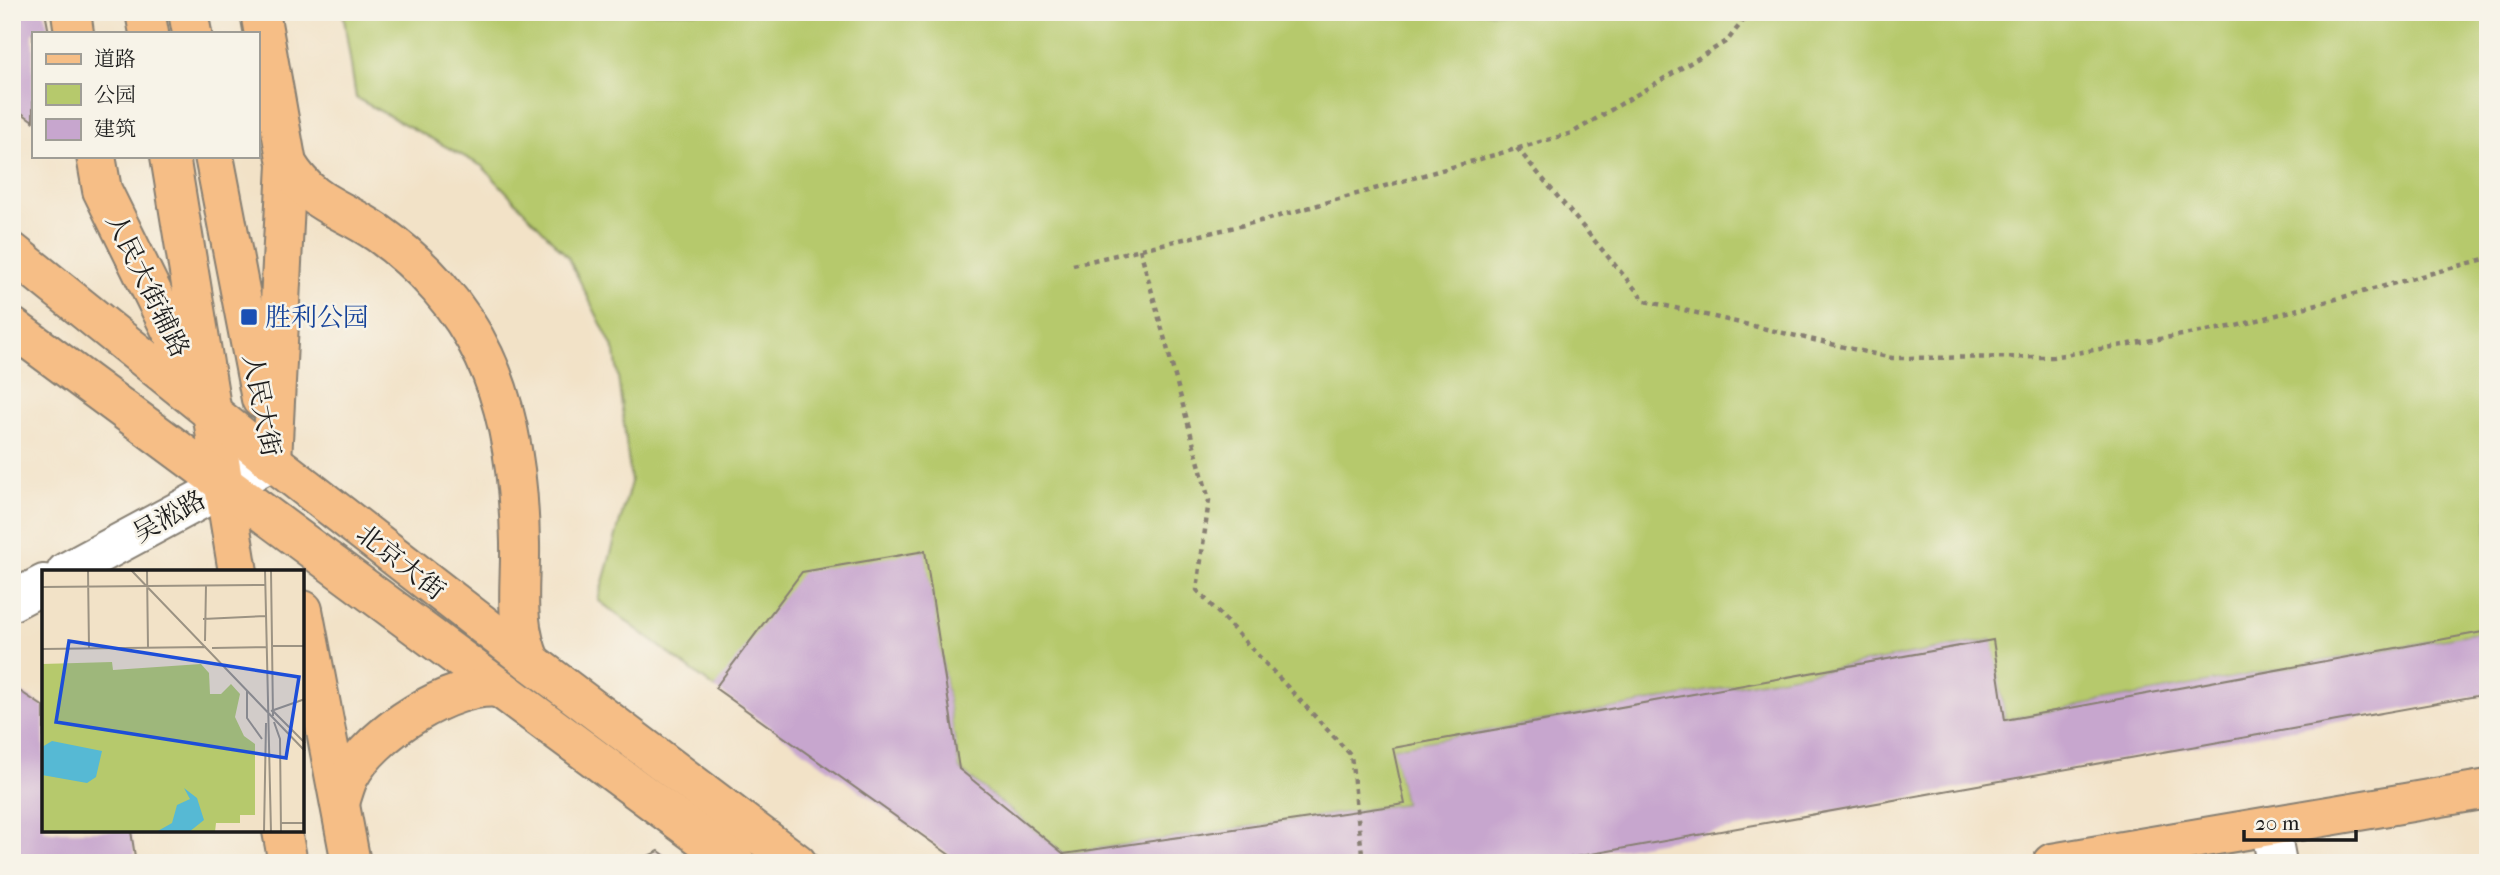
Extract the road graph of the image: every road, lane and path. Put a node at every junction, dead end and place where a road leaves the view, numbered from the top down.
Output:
1 (71, 12) edge
2 (145, 12) edge
3 (188, 12) edge
4 (260, 12) edge
5 (1749, 12) edge
6 (74, 32) edge
7 (149, 32) edge
8 (192, 32) edge
9 (1517, 148) junction
10 (96, 158) edge
11 (170, 158) edge
12 (214, 158) edge
13 (287, 163) junction
14 (1140, 249) junction
15 (12, 252) edge
16 (2488, 258) edge
17 (1073, 265) dead end
18 (12, 327) edge
19 (211, 411) junction
20 (272, 461) junction
21 (224, 485) junction
22 (287, 532) junction
23 (69, 570) edge
24 (238, 570) edge
25 (295, 570) edge
26 (42, 585) edge
27 (12, 601) edge
28 (304, 615) edge
29 (531, 662) junction
30 (499, 688) junction
31 (2488, 789) edge
32 (340, 803) junction
33 (2270, 826) junction
34 (282, 833) edge
35 (288, 863) edge
36 (351, 863) edge
37 (736, 863) edge
38 (797, 863) edge
39 (1363, 863) edge
40 (2052, 863) edge
41 (2277, 863) edge

1 - 6 main road
2 - 7 main road
3 - 8 main road
4 - 13 main road
5 - 9 path
9 - 14 path
9 - 16 path
10 - 19 main road, 人民大街辅路
11 - 19 main road, 人民大街
12 - 20 main road, 人民大街
13 - 20 main road
13 - 29 main road
14 - 17 path
14 - 39 path
15 - 19 main road, 北京大街
18 - 21 main road, 北京大街
19 - 20 main road, 北京大街
19 - 21 main road, 人民大街
20 - 21 street, 吴淞路
20 - 22 main road, 人民大街
20 - 29 main road, 北京大街
21 - 22 main road, 北京大街
21 - 23 street, 吴淞路
21 - 24 main road, 人民大街
22 - 25 main road, 人民大街
22 - 30 main road, 北京大街
26 - 27 street
28 - 32 main road
29 - 38 main road, 北京大街
30 - 32 main road
30 - 37 main road, 北京大街
31 - 33 main road
32 - 36 main road
33 - 40 main road
33 - 41 street
34 - 35 main road

